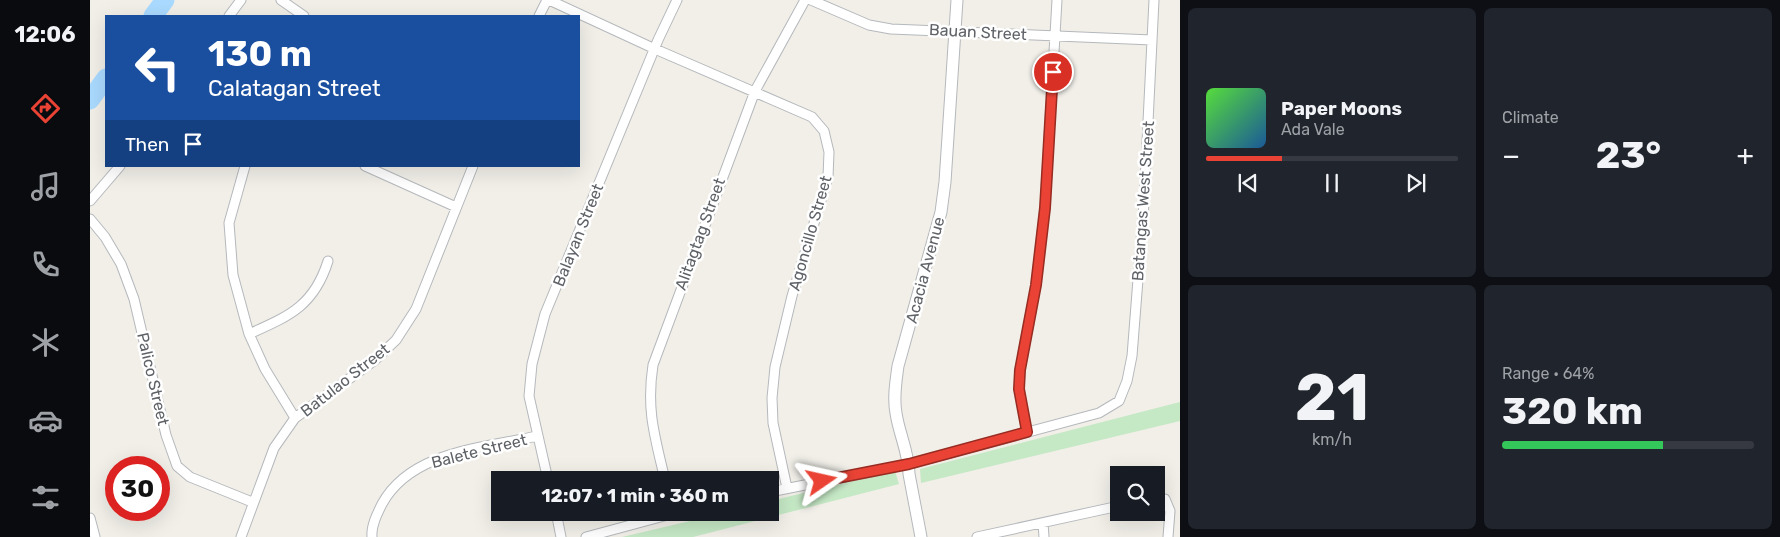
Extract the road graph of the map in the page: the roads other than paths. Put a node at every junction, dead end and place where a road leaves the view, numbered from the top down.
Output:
1 (241, 0) edge
2 (280, 0) edge
3 (548, 0) edge
4 (676, 0) edge
5 (805, 0) edge
6 (811, 0) edge
7 (956, 0) edge
8 (1057, 0) edge
9 (1154, 0) edge
10 (230, 15) edge
11 (302, 15) edge
12 (540, 15) edge
13 (954, 30) junction
14 (1055, 36) junction
15 (1152, 40) junction
16 (654, 49) junction
17 (754, 91) junction
18 (119, 167) edge
19 (245, 167) edge
20 (367, 167) edge
21 (473, 167) edge
22 (90, 201) edge
23 (456, 207) junction
24 (90, 219) edge
25 (328, 261) dead end
26 (249, 334) junction
27 (296, 418) junction
28 (1027, 432) junction
29 (537, 436) junction
30 (909, 464) junction
31 (546, 471) edge
32 (663, 471) edge
33 (787, 488) junction
34 (779, 490) edge
35 (1165, 499) edge
36 (252, 502) junction
37 (1110, 508) edge
38 (90, 518) edge
39 (558, 521) edge
40 (645, 521) edge
41 (1043, 523) junction
42 (95, 537) edge
43 (241, 537) edge
44 (372, 537) edge
45 (561, 537) edge
46 (586, 537) edge
47 (921, 537) edge
48 (976, 537) edge
49 (1044, 537) edge
50 (1168, 537) edge

1 - 10 street
2 - 11 street
3 - 12 street
3 - 16 street, Agoncillo Street
4 - 16 street, Balayan Street
5 - 17 street, Alitagtag Street
6 - 13 street, Bauan Street
7 - 13 street, Acacia Avenue
8 - 14 street
9 - 15 street, Batangas West Street
13 - 14 street, Bauan Street
13 - 30 street, Acacia Avenue
14 - 15 street, Bauan Street
14 - 28 street
15 - 28 street, Batangas West Street
16 - 17 street, Agoncillo Street
16 - 29 street, Balayan Street
17 - 32 street, Alitagtag Street
17 - 33 street, Agoncillo Street
18 - 22 street
19 - 26 street
20 - 23 street
21 - 23 street, Batulao Street
23 - 27 street, Batulao Street
24 - 36 street, Palico Street
25 - 26 street
26 - 27 street
27 - 36 street, Batulao Street
28 - 30 street
29 - 31 street, Balayan Street
29 - 44 street, Balete Street
30 - 33 street
30 - 47 street, Acacia Avenue
33 - 34 street
35 - 50 street
36 - 43 street, Batulao Street
37 - 41 street
38 - 42 street
39 - 45 street
40 - 46 street
41 - 48 street
41 - 49 street

